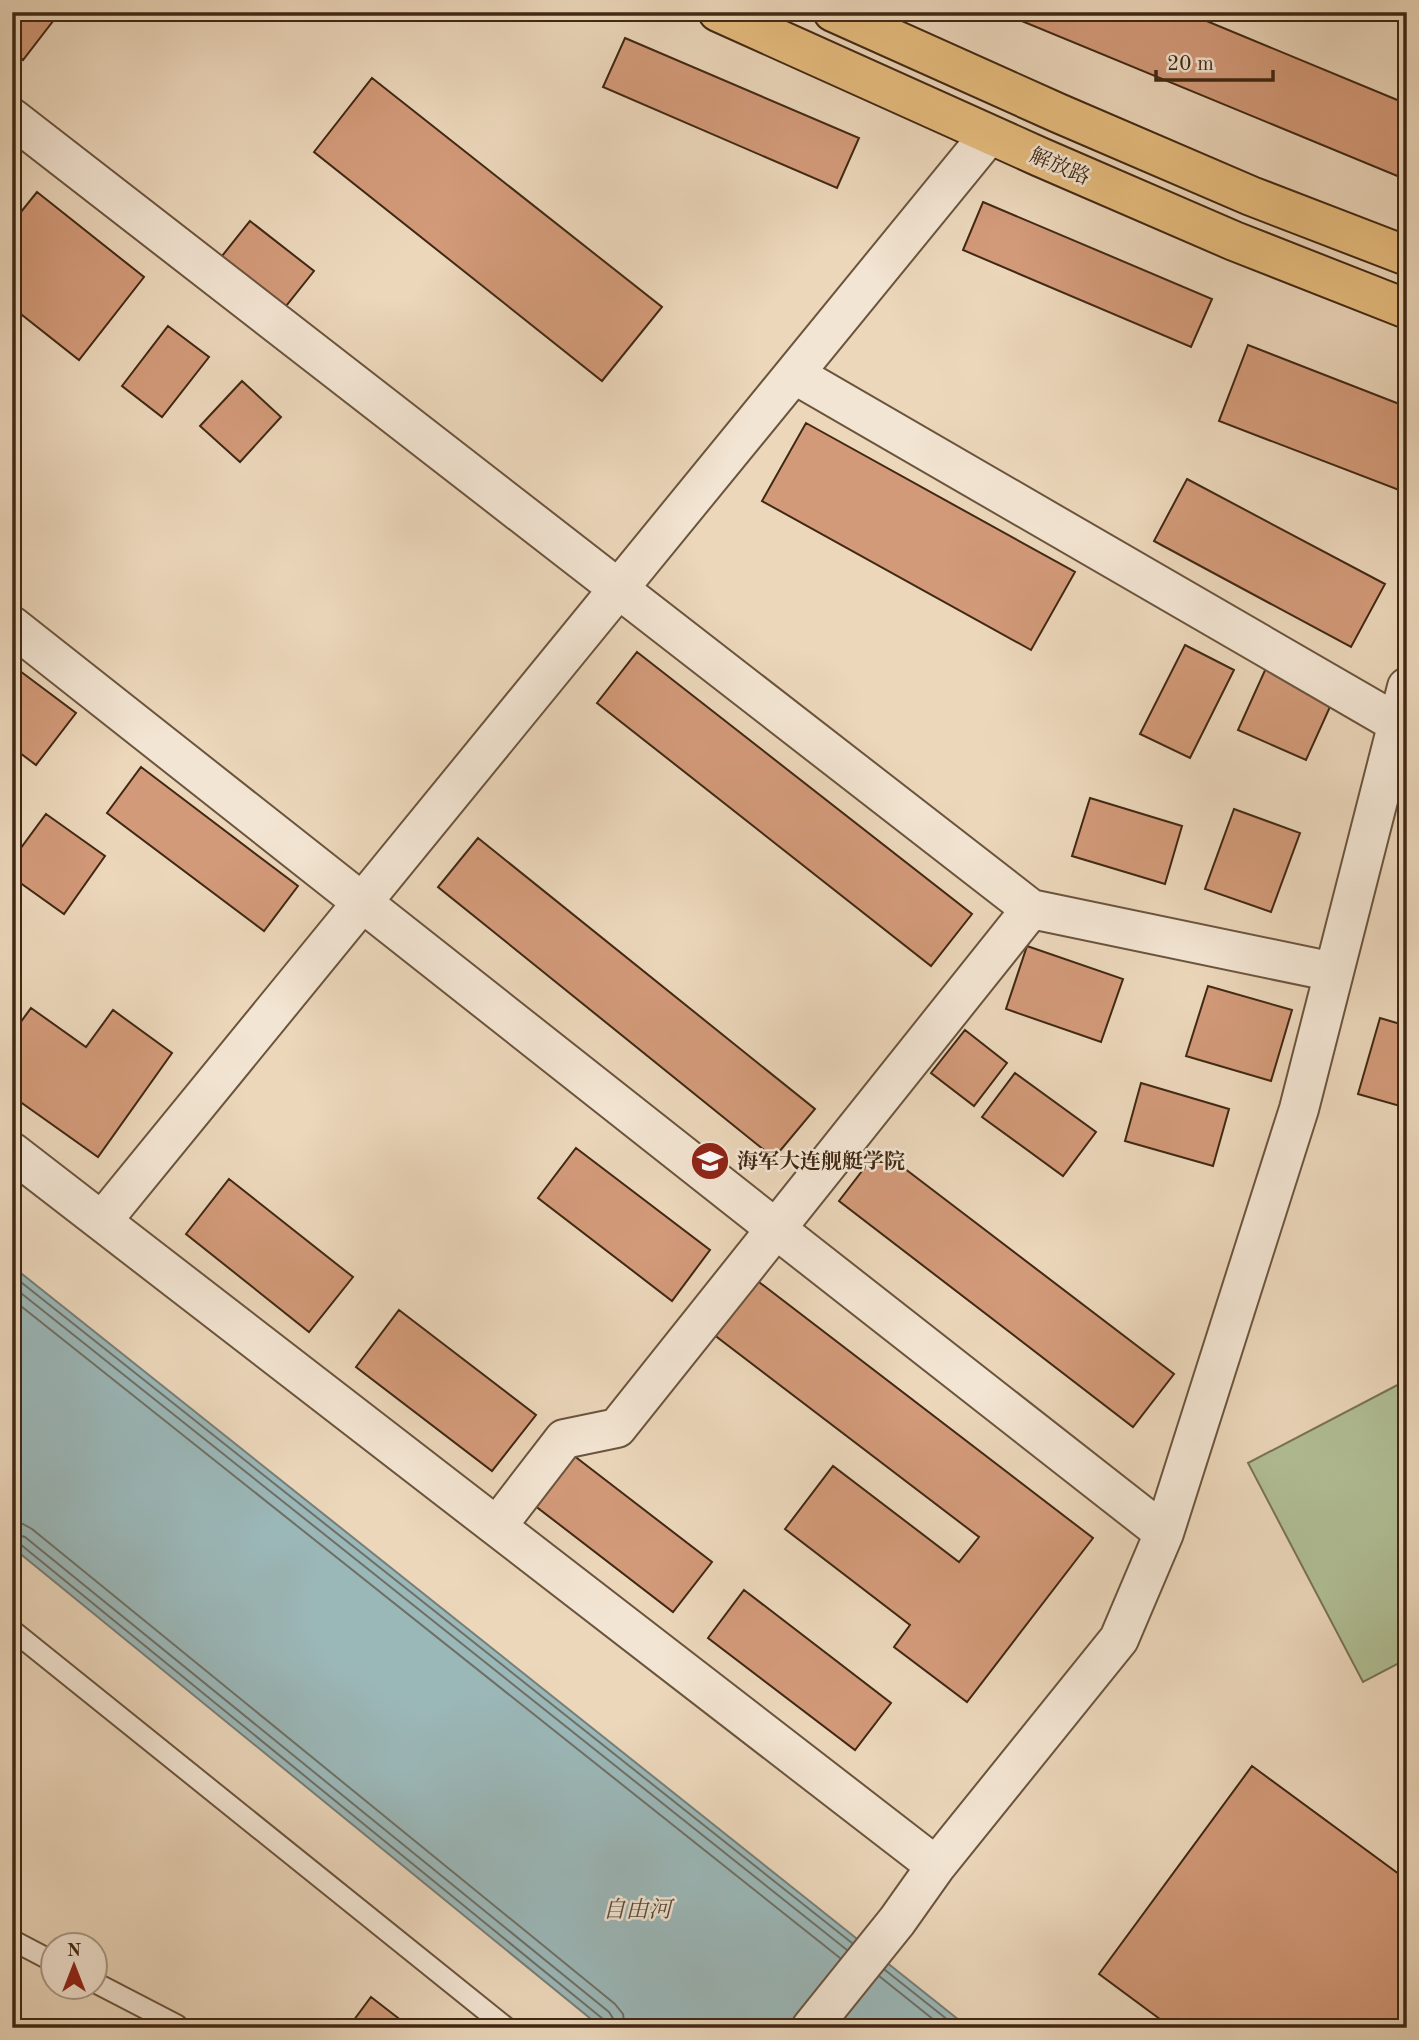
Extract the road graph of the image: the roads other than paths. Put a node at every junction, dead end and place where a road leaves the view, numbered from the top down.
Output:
1 (718, 12) edge
2 (833, 12) edge
3 (12, 118) edge
4 (989, 135) junction
5 (1407, 256) edge
6 (1407, 309) edge
7 (794, 374) junction
8 (619, 588) junction
9 (12, 626) edge
10 (1407, 687) edge
11 (1402, 727) edge
12 (362, 903) junction
13 (1031, 909) junction
14 (1334, 972) junction
15 (12, 1152) edge
16 (102, 1222) junction
17 (776, 1229) junction
18 (496, 1526) junction
19 (1164, 1533) junction
20 (12, 1630) edge
21 (936, 1866) junction
22 (12, 1940) edge
23 (38, 1954) edge
24 (108, 1989) edge
25 (177, 2025) dead end
26 (506, 2028) edge
27 (811, 2028) edge

1 - 4 main road, 解放路
2 - 5 main road
3 - 8 street
4 - 6 main road, 解放路
4 - 7 street
7 - 8 street
7 - 11 street
8 - 12 street
8 - 13 street
9 - 12 street
10 - 11 street
11 - 14 street
12 - 16 street
12 - 17 street
13 - 14 street
13 - 17 street
14 - 19 street
15 - 16 street
16 - 18 street
17 - 18 street
17 - 19 street
18 - 21 street
19 - 21 street
20 - 26 lane
21 - 27 street
22 - 23 lane
24 - 25 lane

